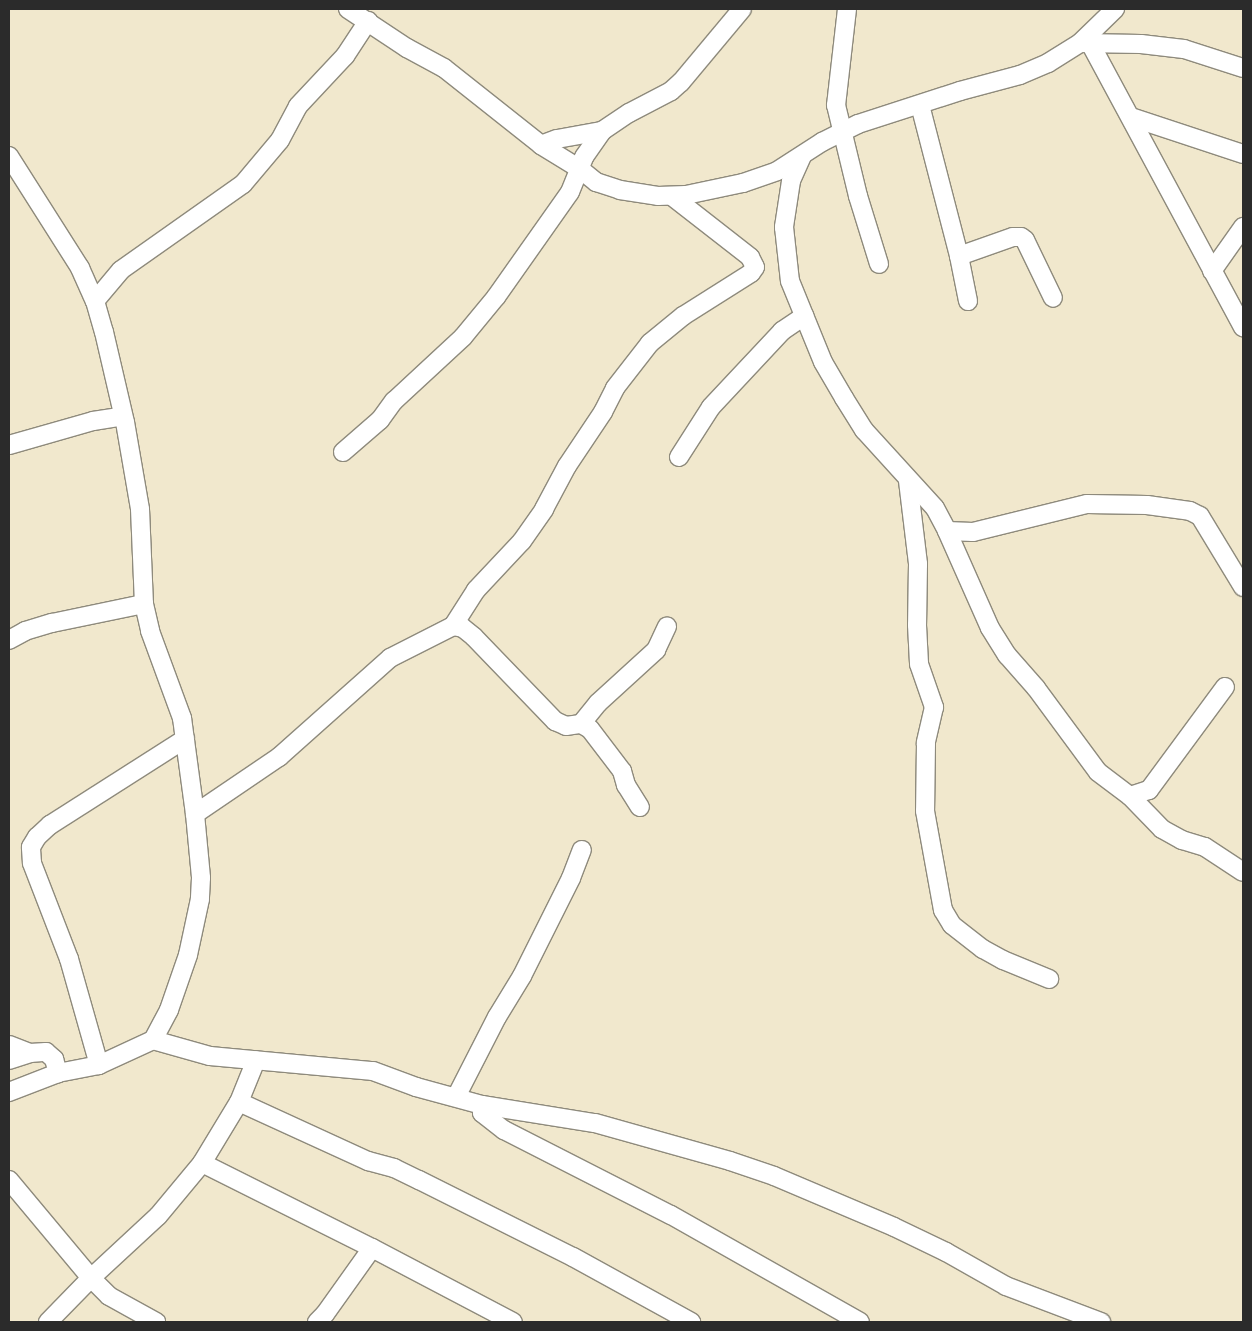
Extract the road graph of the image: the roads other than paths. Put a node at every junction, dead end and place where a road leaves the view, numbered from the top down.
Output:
1 (348, 9) edge
2 (742, 9) edge
3 (847, 9) edge
4 (1115, 9) edge
5 (368, 21) junction
6 (1085, 43) junction
7 (1243, 68) edge
8 (920, 105) junction
9 (1131, 117) junction
10 (602, 131) junction
11 (841, 131) junction
12 (540, 145) junction
13 (1243, 154) edge
14 (9, 156) edge
15 (802, 156) junction
16 (580, 169) junction
17 (672, 196) junction
18 (1243, 226) edge
19 (959, 256) junction
20 (880, 264) dead end
21 (1212, 271) junction
22 (1053, 298) dead end
23 (95, 301) junction
24 (968, 301) dead end
25 (804, 316) junction
26 (1243, 327) edge
27 (123, 416) junction
28 (9, 445) edge
29 (344, 452) dead end
30 (679, 457) dead end
31 (908, 480) junction
32 (947, 531) junction
33 (1243, 587) edge
34 (144, 604) junction
35 (453, 626) junction
36 (667, 626) dead end
37 (9, 640) edge
38 (1225, 688) dead end
39 (581, 724) junction
40 (185, 739) junction
41 (1130, 796) junction
42 (640, 807) dead end
43 (195, 814) junction
44 (582, 850) dead end
45 (1243, 872) edge
46 (1049, 979) dead end
47 (153, 1040) junction
48 (9, 1045) edge
49 (30, 1053) junction
50 (9, 1060) edge
51 (256, 1060) junction
52 (99, 1065) junction
53 (58, 1073) junction
54 (9, 1092) edge
55 (456, 1097) junction
56 (239, 1102) junction
57 (482, 1105) junction
58 (202, 1163) junction
59 (9, 1180) edge
60 (372, 1248) junction
61 (91, 1278) junction
62 (327, 1320) edge
63 (48, 1322) edge
64 (156, 1322) edge
65 (513, 1322) edge
66 (691, 1322) edge
67 (860, 1322) edge
68 (1101, 1322) edge

1 - 5 street
2 - 10 street
3 - 11 street
4 - 6 street
5 - 12 street
5 - 23 street
6 - 7 street
6 - 8 street
6 - 9 street
8 - 11 street
8 - 19 street
9 - 13 street
9 - 21 street
10 - 12 street
10 - 16 street
11 - 15 street
11 - 20 street
12 - 16 street
14 - 23 street
15 - 17 street
15 - 25 street
16 - 17 street
16 - 29 street
17 - 35 street
18 - 21 street
19 - 22 street
19 - 24 street
21 - 26 street
23 - 27 street
25 - 30 street
25 - 31 street
27 - 28 street
27 - 34 street
31 - 32 street
31 - 46 street
32 - 33 street
32 - 41 street
34 - 37 street
34 - 40 street
35 - 39 street
35 - 43 street
36 - 39 street
38 - 41 street
39 - 42 street
40 - 43 street
40 - 52 street
41 - 45 street
43 - 47 street
44 - 55 street
47 - 51 street
47 - 52 street
48 - 49 street
49 - 50 street
49 - 53 street
51 - 55 street
51 - 56 street
52 - 53 street
53 - 54 street
55 - 57 street
56 - 58 street
56 - 66 street
57 - 67 street
57 - 68 street
58 - 60 street
58 - 61 street
59 - 61 street
60 - 62 street
60 - 65 street
61 - 63 street
61 - 64 street

